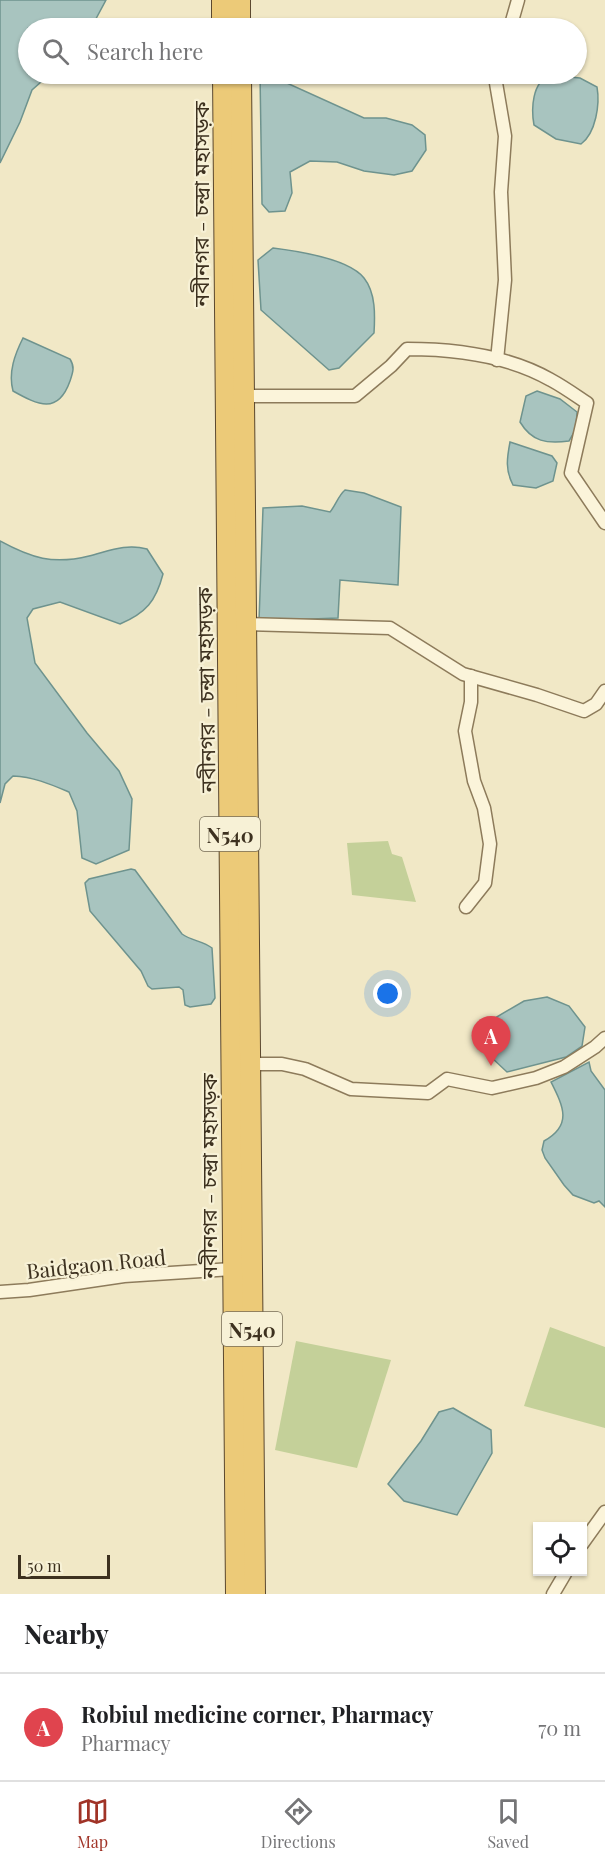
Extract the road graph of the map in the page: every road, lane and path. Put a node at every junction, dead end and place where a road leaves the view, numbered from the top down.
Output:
1 (222, 0) edge
2 (240, 0) edge
3 (518, 0) edge
4 (222, 18) edge
5 (240, 18) edge
6 (513, 18) edge
7 (223, 84) edge
8 (241, 84) edge
9 (496, 84) edge
10 (497, 360) junction
11 (243, 396) junction
12 (605, 523) edge
13 (246, 624) junction
14 (471, 676) junction
15 (605, 691) edge
16 (466, 907) dead end
17 (605, 1038) edge
18 (249, 1064) junction
19 (232, 1269) junction
20 (0, 1292) edge
21 (605, 1512) edge
22 (587, 1537) edge
23 (564, 1576) edge
24 (236, 1594) edge
25 (255, 1594) edge
26 (553, 1594) edge

1 - 4 highway
2 - 5 highway
3 - 6 street
7 - 19 highway, নবীনগর - চন্দ্রা মহাসড়ক / N540
8 - 11 highway, নবীনগর - চন্দ্রা মহাসড়ক / N540
9 - 10 street
10 - 11 street
10 - 12 street
11 - 13 highway, নবীনগর - চন্দ্রা মহাসড়ক / N540
13 - 14 street
13 - 18 highway, নবীনগর - চন্দ্রা মহাসড়ক / N540
14 - 15 street
14 - 16 street
17 - 18 street
18 - 25 highway, নবীনগর - চন্দ্রা মহাসড়ক / N540
19 - 20 street, Baidgaon Road
19 - 24 highway, নবীনগর - চন্দ্রা মহাসড়ক / N540
21 - 22 street
23 - 26 street

